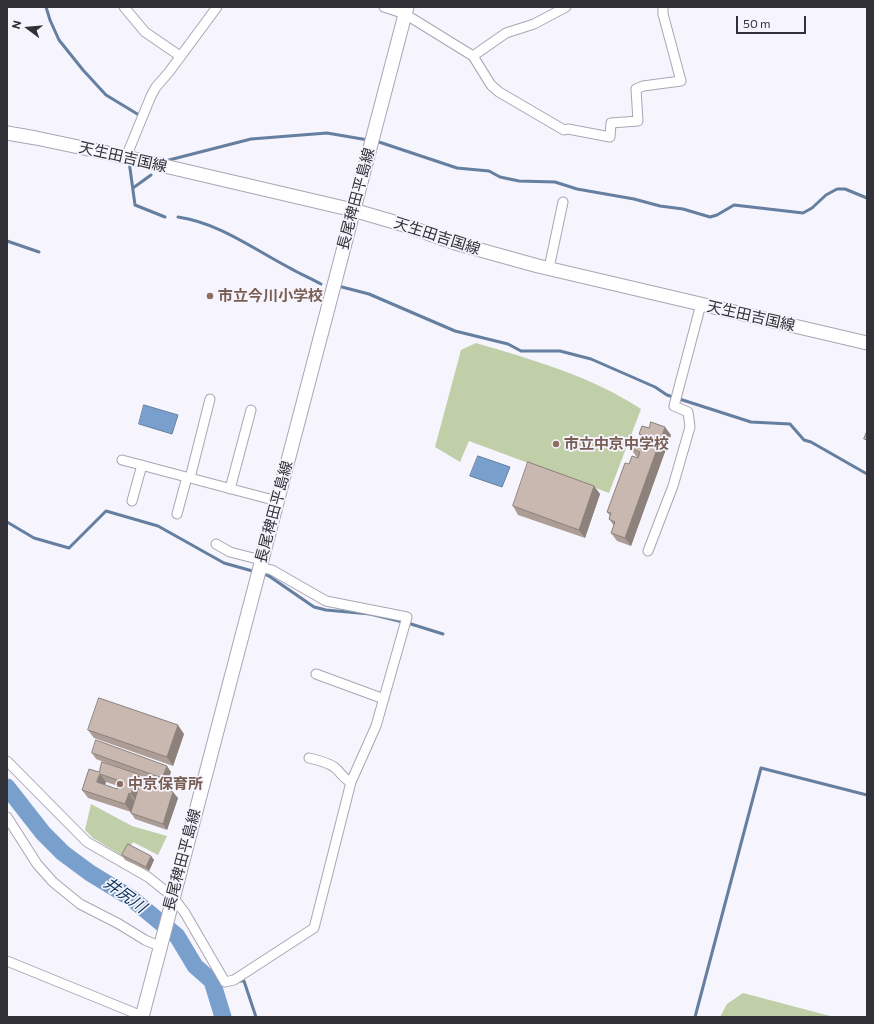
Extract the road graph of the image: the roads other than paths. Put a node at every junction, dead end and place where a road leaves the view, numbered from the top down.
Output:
1 (124, 7) edge
2 (217, 7) edge
3 (384, 7) edge
4 (566, 7) edge
5 (663, 7) edge
6 (406, 11) edge
7 (180, 56) junction
8 (473, 56) junction
9 (7, 133) edge
10 (126, 157) junction
11 (563, 202) dead end
12 (353, 210) junction
13 (549, 268) junction
14 (701, 304) junction
15 (867, 343) edge
16 (210, 399) dead end
17 (251, 410) dead end
18 (122, 460) dead end
19 (142, 465) junction
20 (188, 478) junction
21 (230, 489) junction
22 (132, 501) dead end
23 (277, 501) junction
24 (177, 514) dead end
25 (216, 544) dead end
26 (648, 551) dead end
27 (260, 563) junction
28 (316, 674) dead end
29 (384, 699) junction
30 (309, 758) dead end
31 (7, 761) edge
32 (351, 782) junction
33 (7, 817) edge
34 (172, 900) junction
35 (160, 943) junction
36 (7, 961) edge
37 (142, 1017) edge

1 - 7 street
2 - 7 street
3 - 6 street
4 - 8 street
5 - 8 street
6 - 8 street
6 - 12 main road, 長尾稗田平島線
7 - 10 street
9 - 10 main road, 天生田吉国線
10 - 12 main road, 天生田吉国線
11 - 13 street
12 - 13 main road, 天生田吉国線
12 - 23 main road, 長尾稗田平島線
13 - 14 main road, 天生田吉国線
14 - 15 main road, 天生田吉国線
14 - 26 street
16 - 20 street
17 - 21 street
18 - 19 street
19 - 20 street
19 - 22 street
20 - 21 street
20 - 24 street
21 - 23 street
23 - 27 main road, 長尾稗田平島線
25 - 27 street
27 - 29 street
27 - 34 main road, 長尾稗田平島線
28 - 29 street
29 - 32 street
30 - 32 street
31 - 34 street
32 - 34 street
33 - 35 street
34 - 35 main road, 長尾稗田平島線
35 - 37 main road, 長尾稗田平島線
36 - 37 street

